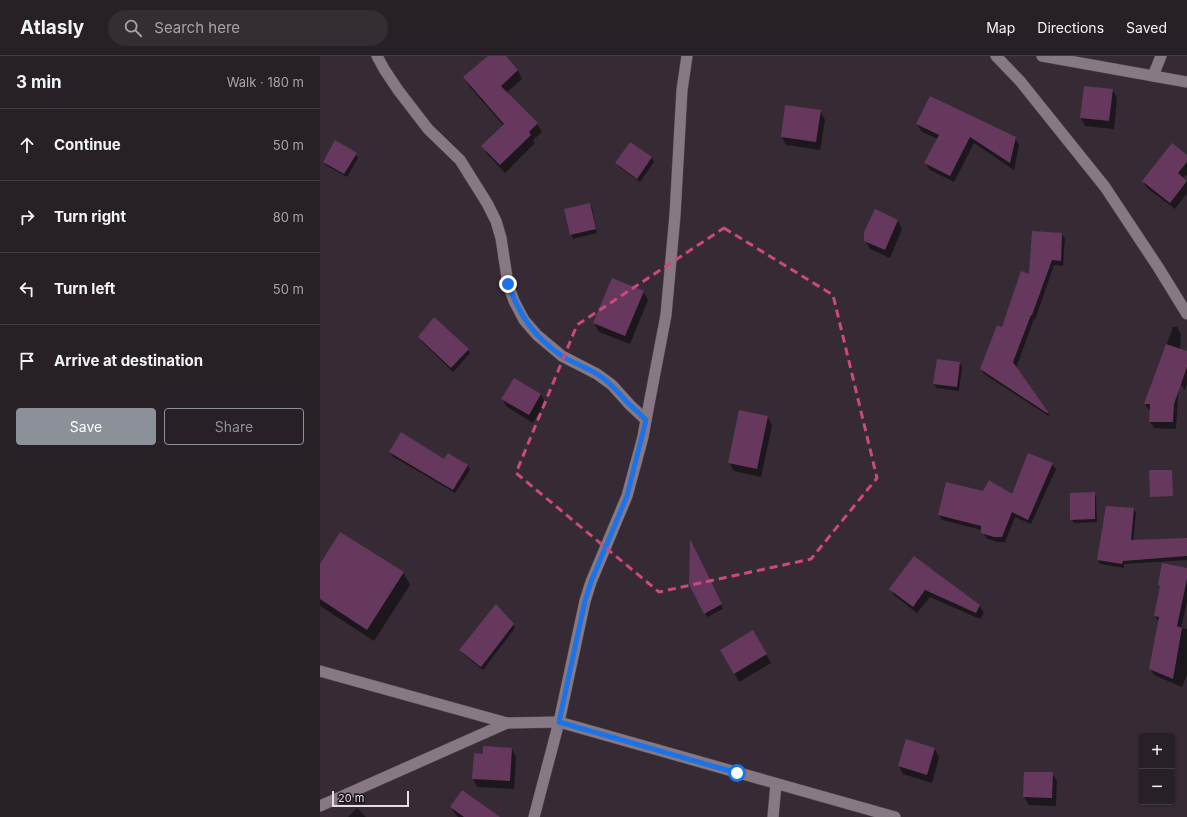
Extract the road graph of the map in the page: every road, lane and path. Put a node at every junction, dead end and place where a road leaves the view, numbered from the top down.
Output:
1 (378, 56) edge
2 (687, 56) edge
3 (996, 56) edge
4 (1042, 56) edge
5 (1161, 56) edge
6 (1153, 76) junction
7 (1187, 82) edge
8 (1187, 314) edge
9 (646, 420) junction
10 (320, 671) edge
11 (559, 722) junction
12 (507, 723) junction
13 (776, 784) junction
14 (320, 806) edge
15 (534, 817) edge
16 (773, 817) edge
17 (895, 817) edge

1 - 9 street
2 - 9 street
3 - 8 street
4 - 6 street
5 - 6 street
6 - 7 street
9 - 11 street
10 - 12 street
11 - 12 street
11 - 13 street
11 - 15 street
12 - 14 street
13 - 16 street
13 - 17 street

